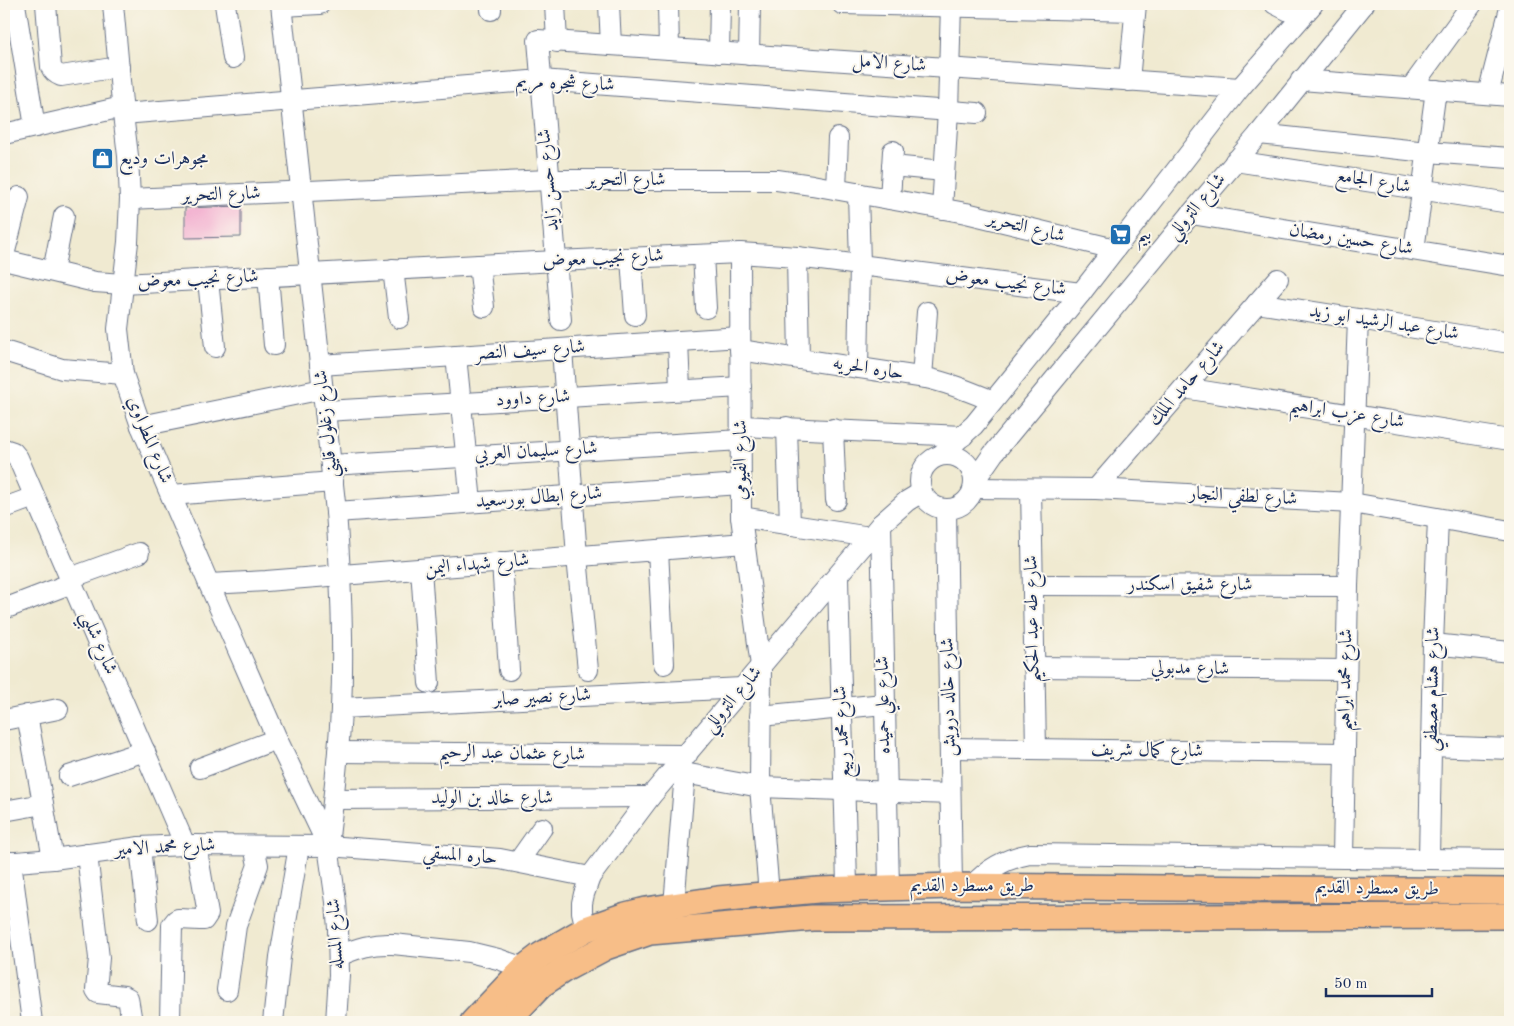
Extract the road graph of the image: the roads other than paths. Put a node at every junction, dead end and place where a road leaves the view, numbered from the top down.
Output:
1 (16, 4) edge
2 (46, 4) edge
3 (113, 4) edge
4 (225, 4) edge
5 (320, 4) edge
6 (555, 4) edge
7 (609, 4) edge
8 (668, 4) edge
9 (720, 4) edge
10 (750, 4) edge
11 (842, 4) edge
12 (1275, 4) edge
13 (1364, 4) edge
14 (1472, 4) edge
15 (281, 5) edge
16 (951, 5) edge
17 (1135, 7) edge
18 (1510, 8) edge
19 (1307, 10) edge
20 (547, 41) junction
21 (610, 45) junction
22 (669, 49) junction
23 (719, 53) junction
24 (749, 55) junction
25 (233, 58) dead end
26 (119, 66) junction
27 (950, 68) junction
28 (541, 80) junction
29 (1302, 80) junction
30 (1129, 81) junction
31 (1240, 88) junction
32 (1411, 88) junction
33 (1436, 90) junction
34 (1488, 94) junction
35 (1510, 96) edge
36 (292, 101) junction
37 (122, 110) junction
38 (948, 111) junction
39 (977, 112) dead end
40 (35, 127) junction
41 (4, 134) edge
42 (1258, 134) junction
43 (838, 138) dead end
44 (1428, 152) junction
45 (1510, 158) edge
46 (1235, 161) junction
47 (944, 171) junction
48 (549, 180) junction
49 (836, 189) junction
50 (1422, 190) junction
51 (302, 191) junction
52 (858, 193) junction
53 (19, 197) dead end
54 (130, 199) junction
55 (890, 199) junction
56 (1510, 203) edge
57 (942, 209) junction
58 (1191, 214) junction
59 (64, 216) dead end
60 (1115, 249) junction
61 (1414, 250) junction
62 (740, 253) junction
63 (4, 255) edge
64 (704, 255) junction
65 (797, 257) junction
66 (630, 258) junction
67 (4, 260) edge
68 (556, 261) junction
69 (860, 264) junction
70 (479, 265) junction
71 (1510, 266) edge
72 (393, 269) junction
73 (53, 272) junction
74 (310, 274) junction
75 (268, 276) junction
76 (1278, 279) dead end
77 (208, 280) junction
78 (122, 284) junction
79 (1081, 293) junction
80 (1257, 303) junction
81 (484, 307) dead end
82 (706, 308) dead end
83 (927, 312) dead end
84 (635, 315) dead end
85 (399, 318) dead end
86 (561, 320) dead end
87 (1358, 320) junction
88 (678, 341) junction
89 (740, 344) junction
90 (1510, 344) edge
91 (274, 345) dead end
92 (215, 347) dead end
93 (562, 349) junction
94 (4, 351) edge
95 (456, 356) junction
96 (799, 359) junction
97 (320, 365) junction
98 (858, 368) junction
99 (123, 374) junction
100 (922, 378) junction
101 (741, 387) junction
102 (1184, 388) junction
103 (323, 389) junction
104 (680, 390) junction
105 (565, 397) junction
106 (993, 401) junction
107 (461, 403) junction
108 (325, 411) junction
109 (1354, 416) junction
110 (141, 426) junction
111 (787, 427) junction
112 (833, 429) junction
113 (741, 433) junction
114 (963, 436) junction
115 (1510, 440) edge
116 (4, 449) edge
117 (569, 450) junction
118 (941, 455) junction
119 (466, 456) junction
120 (332, 473) junction
121 (741, 484) junction
122 (974, 484) junction
123 (1031, 488) junction
124 (1096, 489) junction
125 (922, 492) junction
126 (171, 495) junction
127 (34, 496) junction
128 (572, 496) junction
129 (836, 500) dead end
130 (471, 502) junction
131 (1352, 504) junction
132 (4, 508) edge
133 (946, 509) junction
134 (336, 512) junction
135 (741, 517) junction
136 (1438, 519) junction
137 (790, 525) junction
138 (876, 531) junction
139 (1510, 531) edge
140 (745, 543) junction
141 (658, 550) junction
142 (139, 553) dead end
143 (576, 557) junction
144 (502, 562) junction
145 (421, 569) junction
146 (341, 575) junction
147 (838, 576) junction
148 (71, 580) junction
149 (209, 584) junction
150 (1033, 585) junction
151 (1348, 586) junction
152 (4, 609) edge
153 (1433, 644) junction
154 (1510, 652) edge
155 (664, 664) dead end
156 (761, 666) junction
157 (1034, 667) junction
158 (509, 670) dead end
159 (588, 670) dead end
160 (1346, 670) junction
161 (429, 683) dead end
162 (742, 688) junction
163 (884, 704) junction
164 (341, 708) junction
165 (841, 708) junction
166 (58, 709) dead end
167 (27, 715) junction
168 (760, 716) junction
169 (4, 720) edge
170 (277, 739) junction
171 (1431, 746) junction
172 (950, 748) junction
173 (1036, 749) junction
174 (1510, 749) edge
175 (145, 751) junction
176 (338, 752) junction
177 (1345, 753) junction
178 (681, 766) junction
179 (200, 768) dead end
180 (70, 776) dead end
181 (760, 787) junction
182 (846, 790) junction
183 (886, 792) junction
184 (950, 794) junction
185 (650, 797) junction
186 (334, 799) junction
187 (43, 804) junction
188 (4, 811) edge
189 (542, 828) dead end
190 (190, 845) junction
191 (251, 846) junction
192 (299, 846) junction
193 (328, 846) junction
194 (140, 847) junction
195 (87, 854) junction
196 (1343, 857) junction
197 (1429, 858) junction
198 (53, 859) junction
199 (1510, 860) edge
200 (518, 862) junction
201 (8, 863) edge
202 (590, 877) junction
203 (962, 886) junction
204 (889, 887) junction
205 (847, 888) junction
206 (1510, 891) edge
207 (769, 894) junction
208 (674, 905) junction
209 (1510, 916) edge
210 (148, 920) dead end
211 (586, 929) junction
212 (339, 956) junction
213 (524, 968) junction
214 (227, 990) dead end
215 (32, 1022) edge
216 (132, 1022) edge
217 (170, 1022) edge
218 (273, 1022) edge
219 (336, 1022) edge
220 (473, 1022) edge
221 (506, 1022) edge

1 - 40 street
2 - 26 street
3 - 26 street, شارع المطراوي
4 - 25 street
5 - 15 street
6 - 20 street, شارع حسن زايد
7 - 21 street
8 - 22 street
9 - 23 street
10 - 24 street
11 - 16 street
12 - 19 street
13 - 29 street, شارع التروللي
14 - 32 street
15 - 36 street, شارع زغلول قليني
16 - 17 street
16 - 27 street
17 - 30 street
18 - 34 street
19 - 31 street, شارع التروللي
20 - 21 street, شارع الامل
20 - 28 street, شارع حسن زايد
21 - 22 street, شارع الامل
22 - 23 street, شارع الامل
23 - 24 street, شارع الامل
24 - 27 street, شارع الامل
26 - 37 street, شارع المطراوي
27 - 30 street, شارع الامل
27 - 38 street
28 - 36 street, شارع شجره مريم
28 - 38 street, شارع شجره مريم
28 - 48 street, شارع حسن زايد
29 - 32 street
29 - 42 street, شارع التروللي
30 - 31 street, شارع الامل
31 - 60 street, شارع التروللي
32 - 33 street
33 - 34 street
33 - 44 street
34 - 35 street
36 - 37 street, شارع شجره مريم
36 - 51 street, شارع زغلول قليني
37 - 40 street, شارع شجره مريم
37 - 54 street, شارع المطراوي
38 - 39 street, شارع شجره مريم
38 - 47 street
40 - 41 street, شارع شجره مريم
42 - 44 street
42 - 46 street, شارع التروللي
43 - 49 street
44 - 45 street
44 - 50 street
46 - 50 street, شارع الجامع
46 - 58 street, شارع التروللي
47 - 55 street
47 - 57 street
48 - 49 street, شارع التحرير
48 - 51 street, شارع التحرير
48 - 68 street, شارع حسن زايد
49 - 52 street, شارع التحرير
50 - 56 street, شارع الجامع
50 - 61 street
51 - 54 street, شارع التحرير
51 - 74 street, شارع زغلول قليني
52 - 55 street, شارع التحرير
52 - 69 street
53 - 63 street
54 - 78 street, شارع المطراوي
55 - 57 street, شارع التحرير
57 - 60 street, شارع التحرير
58 - 61 street, شارع حسين رمضان
58 - 122 street, شارع التروللي
59 - 73 street
60 - 79 street, شارع التروللي
61 - 71 street, شارع حسين رمضان
62 - 64 street, شارع نجيب معوض
62 - 65 street, شارع نجيب معوض
62 - 89 street, شارع الفيومي
64 - 66 street, شارع نجيب معوض
64 - 82 street
65 - 69 street, شارع نجيب معوض
65 - 96 street
66 - 68 street, شارع نجيب معوض
66 - 84 street
67 - 73 street, شارع نجيب معوض
68 - 70 street, شارع نجيب معوض
68 - 86 street, شارع حسن زايد
69 - 79 street, شارع نجيب معوض
69 - 98 street
70 - 72 street, شارع نجيب معوض
70 - 81 street
72 - 74 street, شارع نجيب معوض
72 - 85 street
73 - 78 street, شارع نجيب معوض
74 - 75 street, شارع نجيب معوض
74 - 97 street, شارع زغلول قليني
75 - 77 street, شارع نجيب معوض
75 - 91 street
76 - 80 street, شارع حامد الملك
77 - 78 street, شارع نجيب معوض
77 - 92 street
78 - 99 street, شارع المطراوي
79 - 106 street, شارع التروللي
80 - 87 street, شارع عبد الرشيد ابو زيد
80 - 102 street, شارع حامد الملك
83 - 100 street
87 - 90 street, شارع عبد الرشيد ابو زيد
87 - 109 street, شارع محمد ابراهيم
88 - 89 street, شارع سيف النصر
88 - 93 street, شارع سيف النصر
88 - 104 street
89 - 96 street, حاره الحريه
89 - 101 street, شارع الفيومي
93 - 95 street, شارع سيف النصر
93 - 105 street
94 - 99 street
95 - 97 street, شارع سيف النصر
95 - 107 street
96 - 98 street, حاره الحريه
97 - 103 street, شارع زغلول قليني
98 - 100 street, حاره الحريه
99 - 110 street, شارع المطراوي
100 - 106 street, حاره الحريه
101 - 104 street, شارع داوود
101 - 113 street, شارع الفيومي
102 - 109 street, شارع عزب ابراهيم
102 - 124 street, شارع حامد الملك
103 - 108 street, شارع زغلول قليني
103 - 110 street
104 - 105 street, شارع داوود
105 - 107 street, شارع داوود
105 - 117 street
106 - 114 street, شارع التروللي
107 - 108 street, شارع داوود
107 - 119 street
108 - 120 street, شارع زغلول قليني
109 - 115 street, شارع عزب ابراهيم
109 - 131 street, شارع محمد ابراهيم
110 - 126 street, شارع المطراوي
111 - 112 street, شارع سليمان العربي
111 - 113 street, شارع سليمان العربي
111 - 137 street
112 - 114 street, شارع سليمان العربي
112 - 129 street
113 - 117 street, شارع سليمان العربي
113 - 121 street, شارع الفيومي
114 - 118 street, شارع التروللي
116 - 127 street, شارع شلبي
117 - 119 street, شارع سليمان العربي
117 - 128 street
118 - 122 street
118 - 125 street
119 - 120 street, شارع سليمان العربي
119 - 130 street
120 - 126 street, شارع سليمان العربي
120 - 134 street, شارع زغلول قليني
121 - 128 street, شارع ابطال بورسعيد
121 - 135 street, شارع الفيومي
122 - 123 street, شارع لطفي النجار
122 - 133 street
123 - 124 street, شارع لطفي النجار
123 - 150 street, شارع طه عبد الحكيم
124 - 131 street, شارع لطفي النجار
125 - 133 street
125 - 138 street, شارع التروللي
126 - 149 street, شارع المطراوي
127 - 132 street
127 - 148 street, شارع شلبي
128 - 130 street, شارع ابطال بورسعيد
128 - 143 street
130 - 134 street, شارع ابطال بورسعيد
131 - 136 street, شارع لطفي النجار
131 - 151 street, شارع محمد ابراهيم
133 - 172 street, شارع خالد درويش
134 - 146 street, شارع زغلول قليني
135 - 137 street
135 - 140 street, شارع الفيومي
136 - 139 street, شارع لطفي النجار
136 - 153 street, شارع هشام مصطفي
137 - 138 street
138 - 147 street, شارع التروللي
138 - 163 street, شارع علي حميده
140 - 141 street, شارع شهداء اليمن
140 - 156 street, شارع الفيومي
141 - 143 street, شارع شهداء اليمن
141 - 155 street
142 - 148 street
143 - 144 street, شارع شهداء اليمن
143 - 159 street
144 - 145 street, شارع شهداء اليمن
144 - 158 street
145 - 146 street, شارع شهداء اليمن
145 - 161 street
146 - 149 street, شارع شهداء اليمن
146 - 164 street, شارع زغلول قليني
147 - 156 street, شارع التروللي
147 - 165 street, شارع محمد ربيع
148 - 152 street
148 - 175 street, شارع شلبي
149 - 170 street, شارع المطراوي
150 - 151 street, شارع شفيق اسكندر
150 - 157 street, شارع طه عبد الحكيم
151 - 160 street, شارع محمد ابراهيم
153 - 154 street
153 - 171 street, شارع هشام مصطفي
156 - 162 street, شارع التروللي
156 - 168 street, شارع الفيومي
157 - 160 street, شارع مدبولي
157 - 173 street, شارع طه عبد الحكيم
160 - 177 street, شارع محمد ابراهيم
162 - 164 street, شارع نصير صابر
162 - 178 street, شارع التروللي
163 - 165 street
163 - 183 street, شارع علي حميده
164 - 176 street, شارع زغلول قليني
165 - 168 street
165 - 182 street, شارع محمد ربيع
166 - 167 street
167 - 169 street
167 - 187 street
168 - 181 street, شارع الفيومي
170 - 179 street
170 - 193 street, شارع المطراوي
171 - 174 street
171 - 197 street, شارع هشام مصطفي
172 - 173 street, شارع كمال شريف
172 - 184 street, شارع خالد درويش
173 - 177 street, شارع كمال شريف
175 - 180 street
175 - 190 street, شارع شلبي
176 - 178 street, شارع عثمان عبد الرحيم
176 - 186 street, شارع زغلول قليني
177 - 196 street, شارع محمد ابراهيم
178 - 181 street, شارع عثمان عبد الرحيم
178 - 185 street, شارع التروللي
178 - 208 street
181 - 182 street, شارع عثمان عبد الرحيم
181 - 207 street, شارع الفيومي
182 - 183 street, شارع عثمان عبد الرحيم
182 - 205 street, شارع محمد ربيع
183 - 184 street, شارع عثمان عبد الرحيم
183 - 204 street, شارع علي حميده
184 - 203 street, شارع خالد درويش
185 - 186 street, شارع خالد بن الوليد
185 - 202 street, شارع التروللي
186 - 193 street, شارع زغلول قليني
187 - 188 street
187 - 198 street
189 - 200 street
190 - 191 street, شارع محمد الامير
190 - 194 street, شارع محمد الامير
190 - 217 street, شارع شلبي
191 - 192 street, شارع محمد الامير
191 - 214 street
192 - 193 street, شارع محمد الامير
192 - 218 street
193 - 200 street, حاره المسقي
193 - 212 street, شارع المسله
194 - 195 street, شارع محمد الامير
194 - 210 street
195 - 198 street, شارع محمد الامير
195 - 216 street
196 - 197 street
196 - 203 street
197 - 199 street
198 - 201 street, شارع محمد الامير
200 - 202 street, حاره المسقي
201 - 215 street
202 - 211 street, شارع التروللي
203 - 204 main road, طريق مسطرد القديم
203 - 206 main road, طريق مسطرد القديم
204 - 205 main road, طريق مسطرد القديم
205 - 207 main road, طريق مسطرد القديم
207 - 208 main road, طريق مسطرد القديم
208 - 211 main road, طريق مسطرد القديم
209 - 221 main road, طريق مسطرد القديم
211 - 213 main road, طريق مسطرد القديم
212 - 213 street
212 - 219 street, شارع المسله
213 - 220 main road, طريق مسطرد القديم

